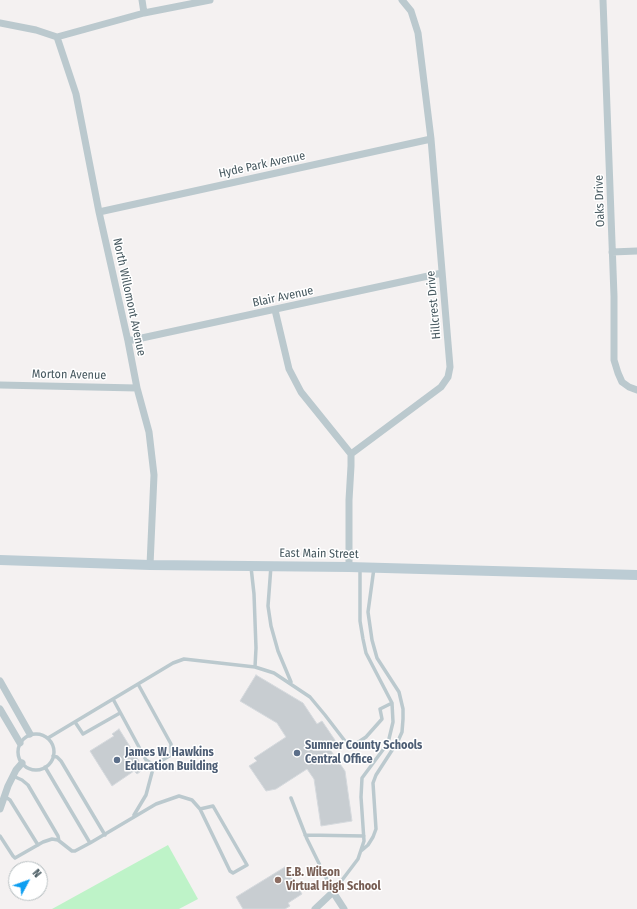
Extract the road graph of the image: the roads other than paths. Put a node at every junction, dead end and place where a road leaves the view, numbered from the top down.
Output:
1 (142, 0) edge
2 (210, 0) edge
3 (402, 0) edge
4 (603, 0) edge
5 (144, 13) junction
6 (0, 24) edge
7 (57, 37) junction
8 (430, 139) junction
9 (99, 212) junction
10 (637, 251) edge
11 (612, 252) junction
12 (442, 272) junction
13 (275, 310) junction
14 (128, 341) junction
15 (0, 385) edge
16 (137, 388) junction
17 (637, 390) edge
18 (351, 454) junction
19 (0, 560) edge
20 (150, 564) junction
21 (251, 566) junction
22 (271, 566) junction
23 (349, 567) junction
24 (360, 568) junction
25 (374, 568) junction
26 (637, 575) edge
27 (255, 667) junction
28 (0, 681) edge
29 (138, 684) junction
30 (291, 684) junction
31 (112, 699) junction
32 (392, 703) junction
33 (0, 709) edge
34 (120, 713) junction
35 (75, 722) junction
36 (30, 734) junction
37 (48, 738) junction
38 (20, 743) junction
39 (53, 756) junction
40 (22, 763) junction
41 (154, 765) junction
42 (45, 767) junction
43 (13, 776) junction
44 (4, 796) junction
45 (291, 798) dead end
46 (200, 808) junction
47 (0, 809) edge
48 (130, 820) junction
49 (105, 834) junction
50 (305, 835) junction
51 (0, 836) edge
52 (364, 836) junction
53 (58, 841) junction
54 (90, 843) junction
55 (38, 845) junction
56 (360, 851) junction
57 (333, 892) junction
58 (315, 909) edge
59 (344, 909) edge

1 - 5 street
2 - 5 street
3 - 8 street, Hillcrest Drive
4 - 11 street, Oaks Drive
5 - 7 street
6 - 7 street
7 - 9 street, North Willomont Avenue
8 - 9 street, Hyde Park Avenue
8 - 12 street, Hillcrest Drive
9 - 14 street, North Willomont Avenue
10 - 11 street
11 - 17 street, Oaks Drive
12 - 13 street, Blair Avenue
12 - 18 street, Hillcrest Drive
13 - 14 street, Blair Avenue
13 - 18 street
14 - 16 street, North Willomont Avenue
15 - 16 street, Morton Avenue
16 - 20 street, North Willomont Avenue
18 - 23 street
19 - 20 street, East Main Street
20 - 21 street, East Main Street
21 - 22 street, East Main Street
21 - 27 lane
22 - 23 street, East Main Street
22 - 30 lane
23 - 24 street, East Main Street
24 - 25 street, East Main Street
24 - 32 lane
25 - 26 street, East Main Street
25 - 56 lane
27 - 29 lane
27 - 30 lane
28 - 36 street
29 - 31 lane
29 - 41 lane
30 - 32 lane
31 - 34 lane
31 - 35 lane
32 - 52 lane
33 - 38 street
34 - 35 lane
34 - 41 lane
35 - 37 lane
36 - 37 lane
36 - 38 lane
37 - 39 lane
38 - 40 lane
39 - 42 lane
39 - 49 lane
40 - 42 lane
40 - 43 street
41 - 48 lane
42 - 54 lane
43 - 44 street
43 - 53 lane
44 - 47 street
44 - 55 lane
45 - 50 lane
46 - 46 lane
46 - 48 lane
48 - 49 lane
49 - 54 lane
50 - 52 lane
50 - 57 lane
51 - 55 lane
52 - 56 lane
53 - 54 lane
53 - 55 lane
56 - 57 lane
57 - 58 street
57 - 59 street

